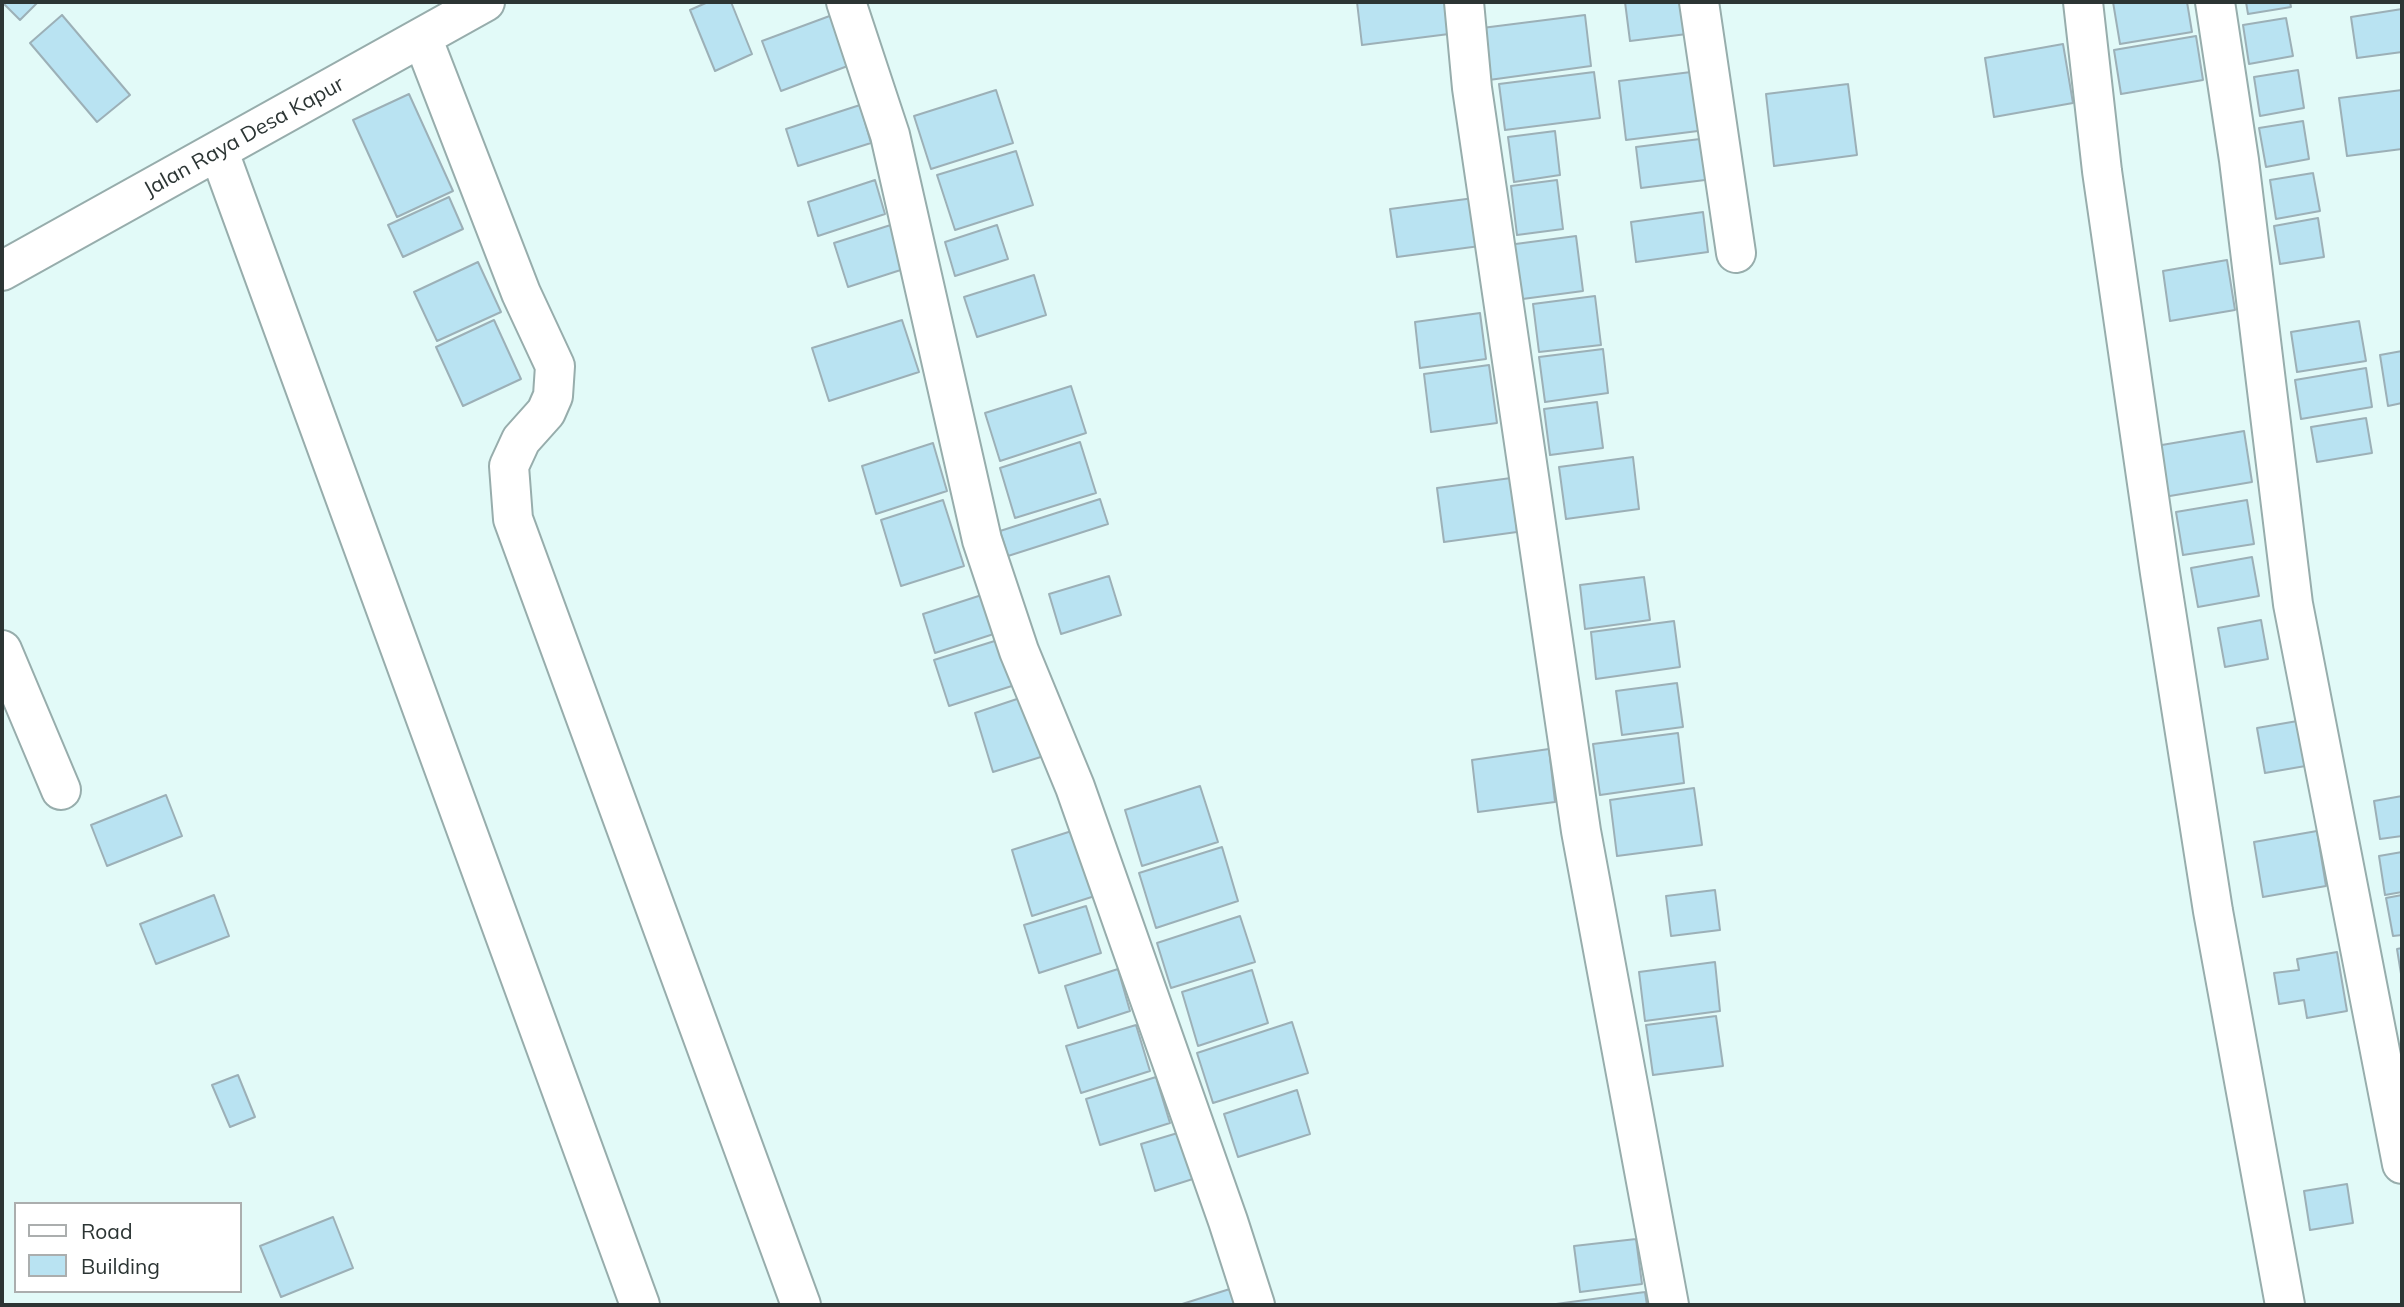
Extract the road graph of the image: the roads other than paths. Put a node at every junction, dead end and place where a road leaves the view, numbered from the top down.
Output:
1 (485, 2) edge
2 (846, 2) edge
3 (1464, 2) edge
4 (1699, 2) edge
5 (2083, 2) edge
6 (2215, 2) edge
7 (422, 37) junction
8 (219, 152) junction
9 (1736, 253) dead end
10 (2, 271) edge
11 (2, 650) edge
12 (61, 790) dead end
13 (2402, 1164) edge
14 (640, 1305) edge
15 (801, 1305) edge
16 (1255, 1305) edge
17 (1669, 1305) edge
18 (2285, 1305) edge

1 - 7 street, Jalan Raya Desa Kapur
2 - 16 street
3 - 17 street
4 - 9 street
5 - 18 street
6 - 13 street
7 - 8 street, Jalan Raya Desa Kapur
7 - 15 street
8 - 10 street, Jalan Raya Desa Kapur
8 - 14 street
11 - 12 street

